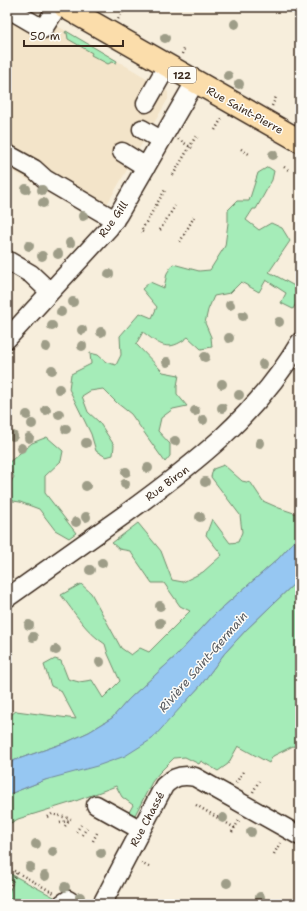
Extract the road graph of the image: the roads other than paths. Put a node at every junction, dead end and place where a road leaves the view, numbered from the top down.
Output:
1 (57, 7) edge
2 (65, 7) edge
3 (7, 8) edge
4 (174, 61) junction
5 (195, 82) junction
6 (146, 103) dead end
7 (142, 129) dead end
8 (170, 140) junction
9 (300, 141) edge
10 (122, 152) dead end
11 (7, 154) edge
12 (146, 167) junction
13 (115, 220) junction
14 (7, 260) edge
15 (50, 292) junction
16 (7, 339) edge
17 (300, 342) edge
18 (7, 598) edge
19 (96, 805) dead end
20 (141, 830) junction
21 (300, 836) edge
22 (102, 904) edge

1 - 3 street
2 - 4 main road, Rue Saint-Pierre / 122
4 - 5 main road, Rue Saint-Pierre / 122
4 - 6 street
5 - 8 street, Rue Gill
5 - 9 main road, Rue Saint-Pierre / 122
7 - 8 street
8 - 12 street, Rue Gill
10 - 12 street
11 - 13 street
12 - 13 street, Rue Gill
13 - 15 street, Rue Gill
14 - 15 street
15 - 16 street, Rue Gill
17 - 18 street, Rue Biron
19 - 20 street
20 - 21 street, Rue Chassé
20 - 22 street, Rue Chassé

